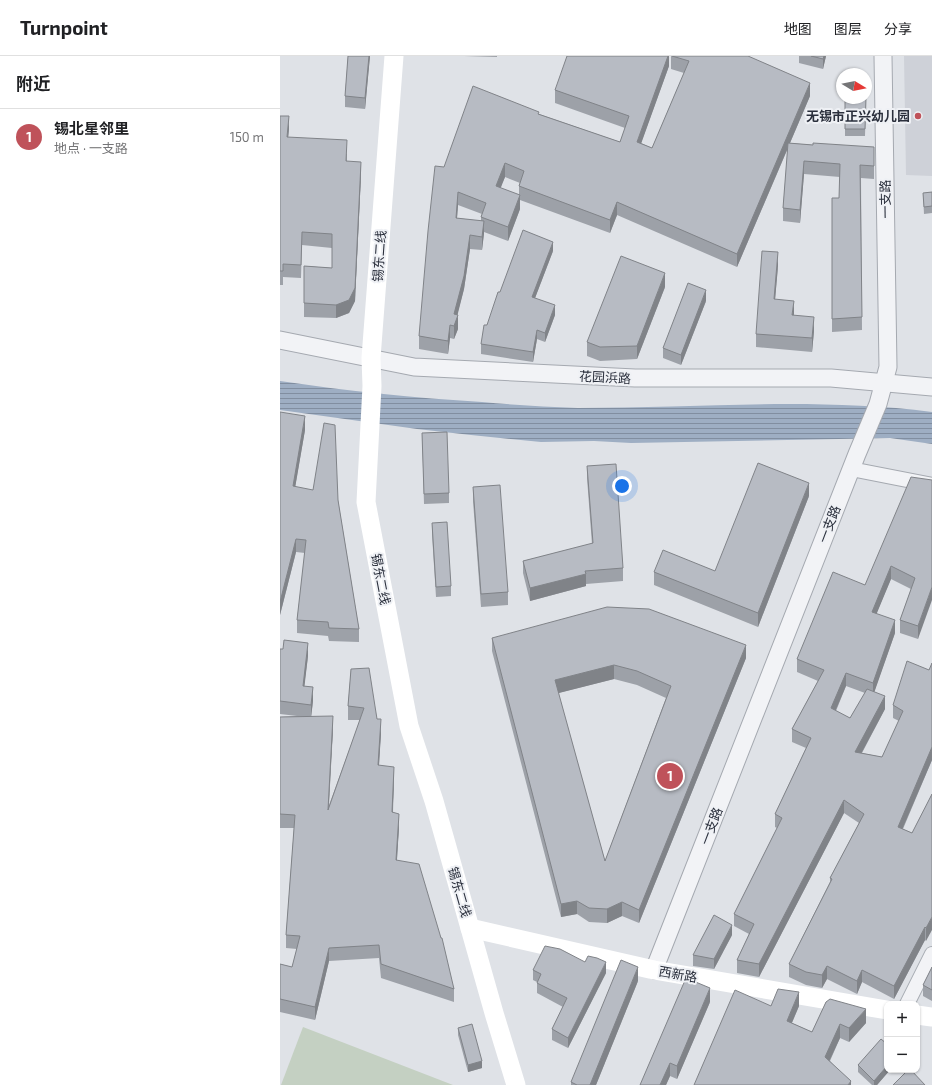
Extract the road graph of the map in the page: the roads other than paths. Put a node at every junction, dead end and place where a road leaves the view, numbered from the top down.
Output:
1 (394, 56) edge
2 (883, 56) edge
3 (280, 340) edge
4 (371, 358) junction
5 (883, 383) junction
6 (932, 387) edge
7 (854, 462) junction
8 (932, 485) edge
9 (470, 928) junction
10 (932, 954) edge
11 (654, 970) junction
12 (908, 1001) edge
13 (884, 1009) edge
14 (920, 1015) edge
15 (932, 1017) edge
16 (516, 1085) edge

1 - 4 main road, 锡东二线
2 - 5 street, 一支路
3 - 4 street, 花园浜路
4 - 5 street, 花园浜路
4 - 9 main road, 锡东二线
5 - 6 street, 花园浜路
5 - 7 street, 一支路
7 - 8 street
7 - 11 street, 一支路
9 - 11 main road, 西新路
9 - 16 main road, 锡东二线
10 - 12 street
11 - 13 main road, 西新路
14 - 15 main road

